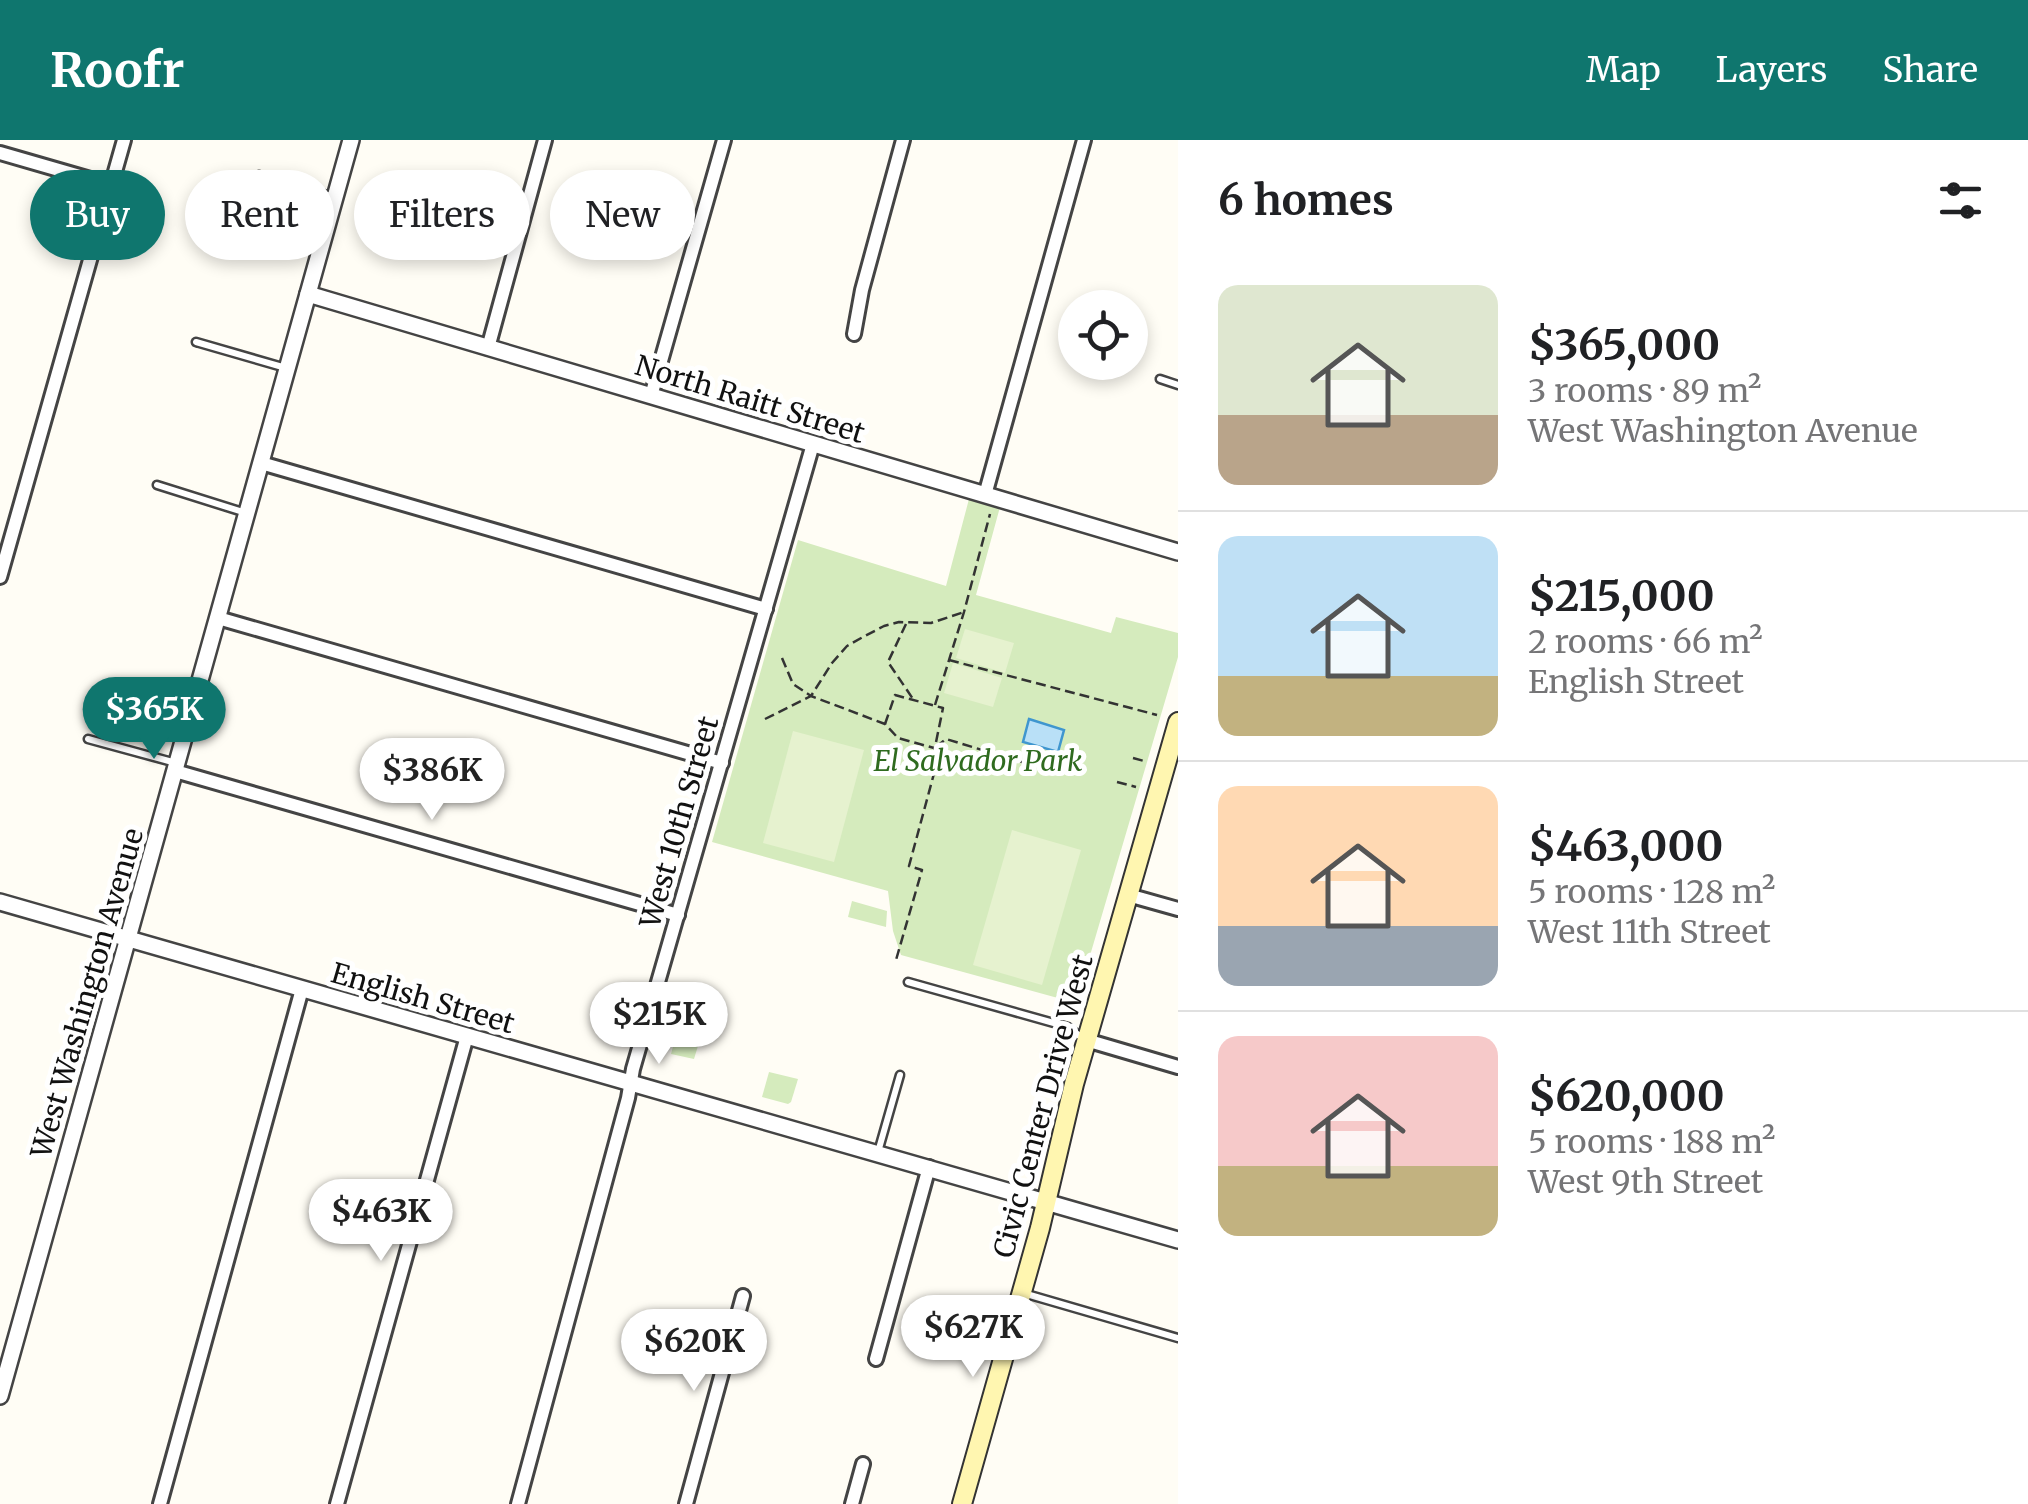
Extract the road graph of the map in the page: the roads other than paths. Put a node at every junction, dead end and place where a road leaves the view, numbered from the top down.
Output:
1 (124, 140) edge
2 (351, 140) edge
3 (545, 140) edge
4 (724, 140) edge
5 (903, 140) edge
6 (1084, 140) edge
7 (0, 153) edge
8 (57, 170) edge
9 (116, 170) edge
10 (336, 197) joint
11 (90, 260) edge
12 (308, 294) junction
13 (854, 334) dead end
14 (196, 342) dead end
15 (488, 348) junction
16 (287, 369) junction
17 (1160, 379) dead end
18 (1178, 384) edge
19 (651, 396) junction
20 (814, 444) junction
21 (261, 463) junction
22 (157, 484) dead end
23 (989, 500) junction
24 (247, 513) junction
25 (1178, 552) edge
26 (0, 577) edge
27 (766, 610) junction
28 (218, 618) junction
29 (1178, 722) edge
30 (88, 738) dead end
31 (1175, 742) edge
32 (722, 763) junction
33 (176, 767) junction
34 (1128, 895) junction
35 (0, 902) edge
36 (1178, 909) edge
37 (678, 915) junction
38 (128, 940) junction
39 (908, 982) dead end
40 (302, 989) junction
41 (467, 1036) junction
42 (1086, 1040) junction
43 (1178, 1067) edge
44 (900, 1075) dead end
45 (631, 1083) junction
46 (877, 1153) junction
47 (929, 1168) junction
48 (1046, 1202) junction
49 (1178, 1240) edge
50 (1022, 1293) junction
51 (743, 1296) dead end
52 (1178, 1338) edge
53 (876, 1359) dead end
54 (0, 1396) edge
55 (863, 1464) dead end
56 (160, 1504) edge
57 (337, 1504) edge
58 (518, 1504) edge
59 (686, 1504) edge
60 (852, 1504) edge
61 (962, 1504) edge

1 - 9 street
2 - 10 street, West Washington Avenue
3 - 15 street
4 - 19 street
5 - 13 street
6 - 23 street
7 - 8 street
10 - 12 street, West Washington Avenue
11 - 26 street
12 - 15 street, North Raitt Street
12 - 16 street, West Washington Avenue
14 - 16 lane
15 - 19 street, North Raitt Street
16 - 21 street, West Washington Avenue
17 - 18 lane
19 - 20 street, North Raitt Street
20 - 23 street, North Raitt Street
20 - 27 street, West 10th Street
21 - 24 street, West Washington Avenue
21 - 27 street
22 - 24 lane
23 - 25 street, North Raitt Street
24 - 28 street, West Washington Avenue
27 - 32 street, West 10th Street
28 - 32 street
28 - 33 street, West Washington Avenue
29 - 31 main road, Civic Center Drive West
30 - 33 lane
31 - 34 main road, Civic Center Drive West
32 - 37 street, West 10th Street
33 - 37 street
33 - 38 street, West Washington Avenue
34 - 36 street
34 - 42 main road, Civic Center Drive West
35 - 38 street, English Street
37 - 45 street, West 10th Street
38 - 40 street, English Street
38 - 54 street, West Washington Avenue
39 - 42 lane
40 - 41 street, English Street
40 - 56 street
41 - 45 street, English Street
41 - 57 street
42 - 43 street
42 - 48 main road, Civic Center Drive West
44 - 46 lane
45 - 46 street, English Street
45 - 58 street, West 10th Street
46 - 47 street, English Street
47 - 48 street, English Street
47 - 53 street
48 - 49 street, English Street
48 - 50 main road, Civic Center Drive West
50 - 52 lane
50 - 61 main road, Civic Center Drive West
51 - 59 street
55 - 60 street

